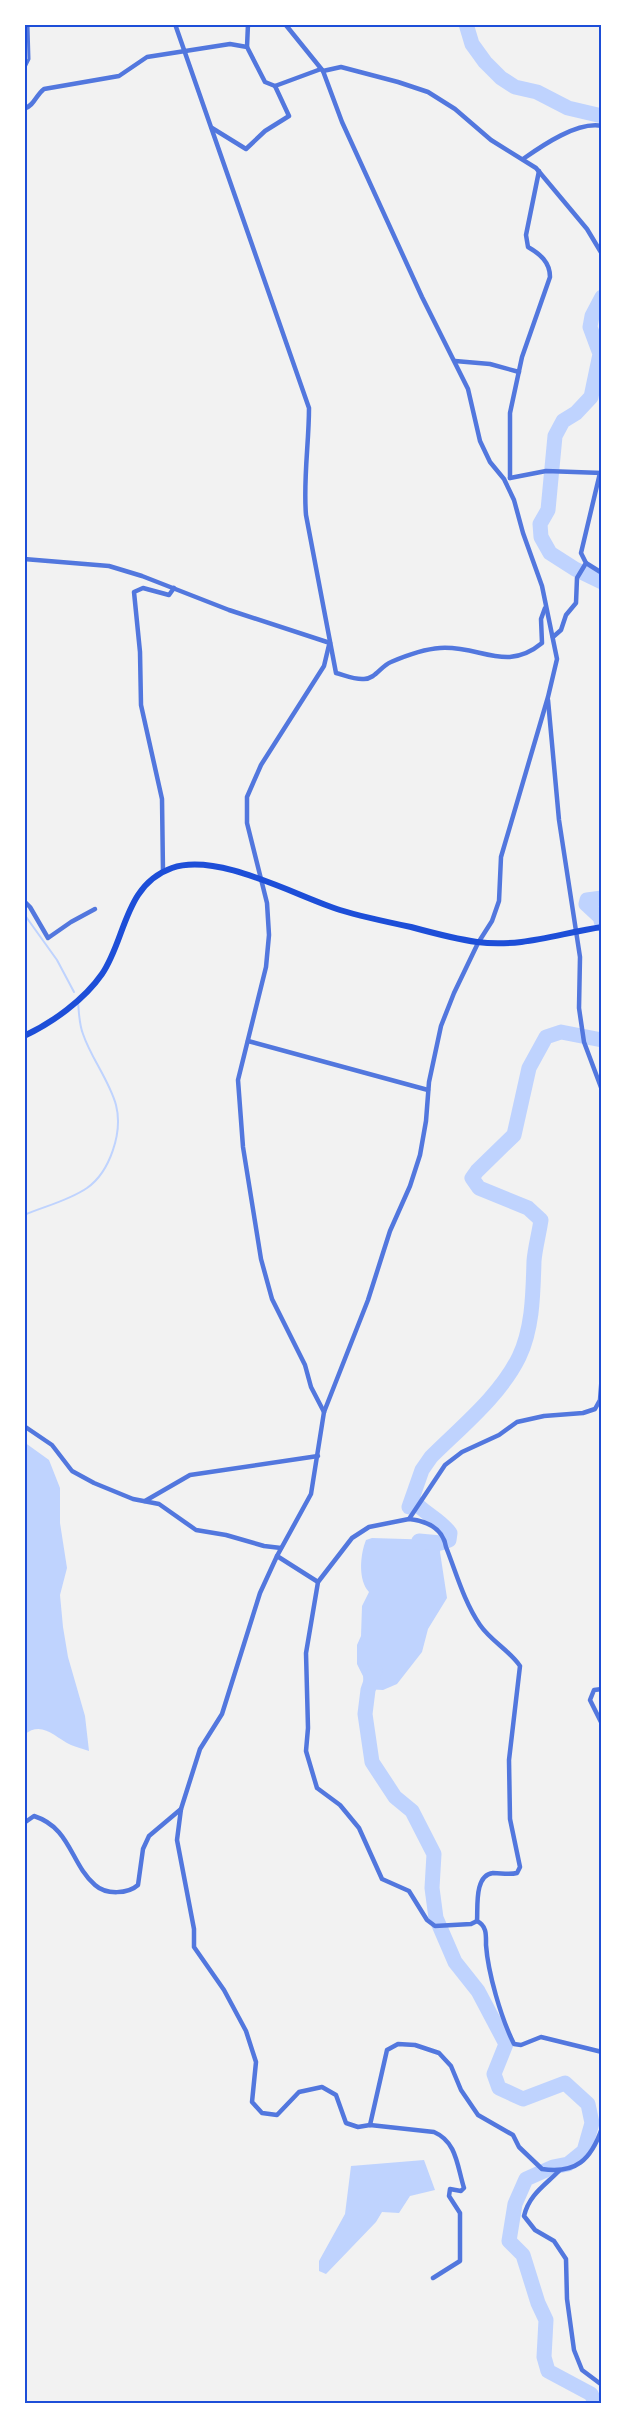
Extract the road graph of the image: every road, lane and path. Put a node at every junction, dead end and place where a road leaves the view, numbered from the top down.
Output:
1 (28, 24) edge
2 (175, 24) edge
3 (248, 24) edge
4 (285, 24) edge
5 (248, 47) junction
6 (184, 50) junction
7 (24, 69) edge
8 (322, 70) junction
9 (275, 86) junction
10 (24, 110) edge
11 (602, 126) edge
12 (212, 128) junction
13 (523, 159) junction
14 (539, 171) junction
15 (602, 254) edge
16 (455, 361) junction
17 (519, 372) junction
18 (601, 473) edge
19 (507, 478) junction
20 (24, 559) edge
21 (585, 566) junction
22 (602, 573) edge
23 (174, 588) junction
24 (546, 608) junction
25 (553, 637) junction
26 (330, 642) junction
27 (548, 697) junction
28 (163, 872) junction
29 (261, 879) junction
30 (24, 901) edge
31 (95, 909) dead end
32 (602, 927) edge
33 (576, 930) junction
34 (478, 943) junction
35 (24, 1036) edge
36 (248, 1041) junction
37 (428, 1090) junction
38 (602, 1090) edge
39 (602, 1374) edge
40 (324, 1412) junction
41 (24, 1426) edge
42 (318, 1456) junction
43 (144, 1501) junction
44 (409, 1519) junction
45 (281, 1548) junction
46 (277, 1556) junction
47 (318, 1582) junction
48 (602, 1689) edge
49 (602, 1724) edge
50 (181, 1809) junction
51 (24, 1823) edge
52 (477, 1921) junction
53 (602, 2007) edge
54 (602, 2022) edge
55 (602, 2052) edge
56 (370, 2126) junction
57 (602, 2128) edge
58 (556, 2171) junction
59 (433, 2278) dead end
60 (602, 2385) edge

1 - 7 street
2 - 6 street
3 - 5 street
4 - 8 street
5 - 6 street
5 - 9 street
6 - 10 street
6 - 12 street
8 - 9 street
8 - 13 street
8 - 16 street
9 - 12 street
11 - 13 street
12 - 26 street
13 - 14 street
14 - 15 street
14 - 17 street
16 - 17 street
16 - 19 street
17 - 19 street
18 - 19 street
18 - 21 street
19 - 24 street
20 - 23 street
21 - 22 street
21 - 25 street
23 - 26 street
23 - 28 street
24 - 25 street
24 - 26 street
25 - 27 street
26 - 29 street
27 - 33 street
27 - 34 street
28 - 29 main road
28 - 35 main road
29 - 34 main road
29 - 36 street
30 - 31 street
32 - 33 main road
33 - 34 main road
33 - 38 street
34 - 37 street
36 - 37 street
36 - 40 street
37 - 40 street
39 - 44 street
40 - 42 street
41 - 43 street
42 - 43 street
42 - 45 street
43 - 45 street
44 - 47 street
44 - 52 street
45 - 46 street
46 - 47 street
46 - 50 street
47 - 52 street
48 - 49 street
50 - 51 street
50 - 56 street
52 - 55 street
53 - 54 street
56 - 58 street
56 - 59 street
57 - 58 street
58 - 60 street

